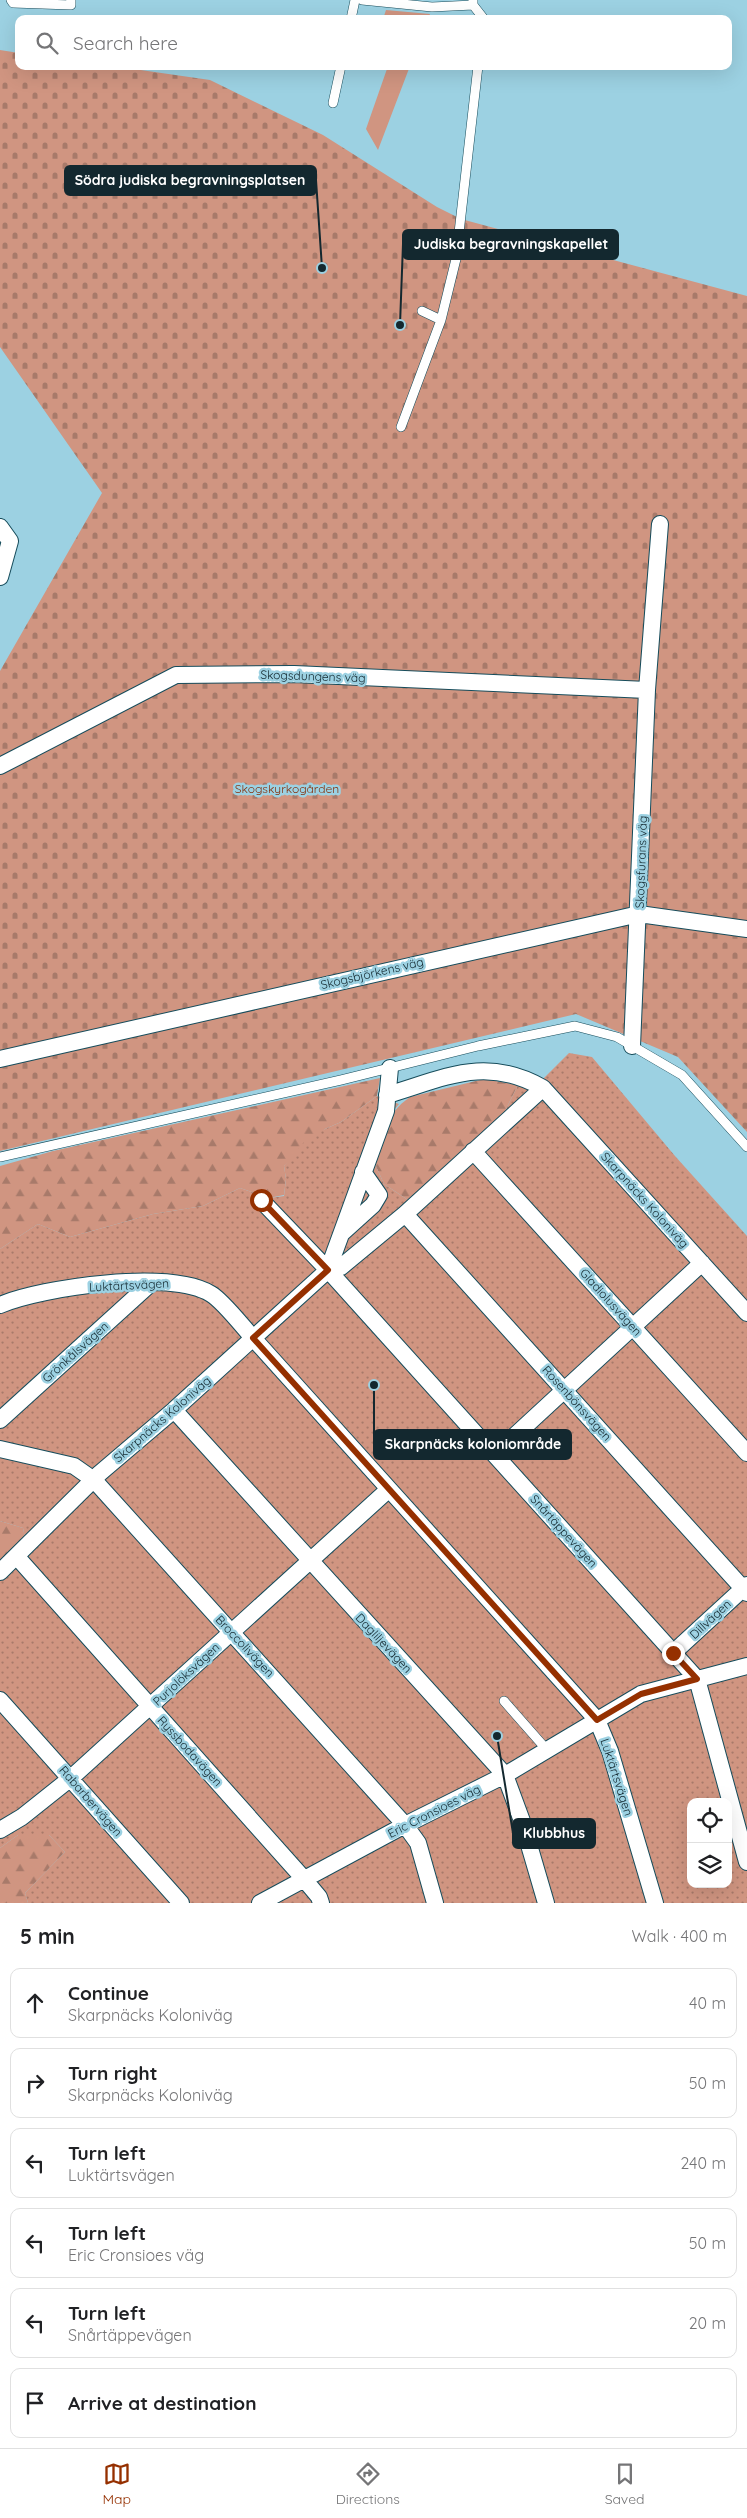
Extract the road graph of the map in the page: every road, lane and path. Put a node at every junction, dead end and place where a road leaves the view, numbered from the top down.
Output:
1 (11, 0) edge
2 (71, 0) edge
3 (355, 0) edge
4 (362, 0) edge
5 (473, 2) edge
6 (352, 15) edge
7 (481, 15) edge
8 (340, 70) edge
9 (478, 70) edge
10 (333, 103) dead end
11 (422, 311) dead end
12 (441, 320) junction
13 (401, 427) dead end
14 (660, 524) dead end
15 (0, 527) edge
16 (0, 576) edge
17 (648, 690) junction
18 (0, 766) edge
19 (639, 914) junction
20 (747, 929) edge
21 (632, 1046) junction
22 (0, 1059) edge
23 (390, 1068) junction
24 (543, 1088) junction
25 (387, 1095) junction
26 (747, 1146) edge
27 (473, 1151) junction
28 (0, 1157) edge
29 (363, 1172) junction
30 (261, 1200) dead end
31 (405, 1214) junction
32 (339, 1236) junction
33 (702, 1263) junction
34 (328, 1270) junction
35 (151, 1283) junction
36 (0, 1305) edge
37 (747, 1313) edge
38 (633, 1326) junction
39 (253, 1338) junction
40 (565, 1390) junction
41 (174, 1410) junction
42 (0, 1420) edge
43 (0, 1449) edge
44 (747, 1453) edge
45 (495, 1454) junction
46 (94, 1480) junction
47 (388, 1490) junction
48 (17, 1557) junction
49 (310, 1562) junction
50 (0, 1572) edge
51 (746, 1589) edge
52 (232, 1631) junction
53 (673, 1653) junction
54 (747, 1666) edge
55 (697, 1679) junction
56 (0, 1700) edge
57 (504, 1701) dead end
58 (150, 1706) junction
59 (597, 1720) junction
60 (547, 1750) junction
61 (505, 1775) junction
62 (71, 1778) junction
63 (405, 1824) junction
64 (0, 1830) edge
65 (747, 1862) edge
66 (304, 1879) junction
67 (181, 1903) edge
68 (260, 1903) edge
69 (321, 1903) edge
70 (435, 1903) edge
71 (546, 1903) edge
72 (655, 1903) edge

1 - 2 lane
3 - 6 lane
4 - 5 lane
5 - 7 lane
8 - 10 lane
9 - 12 lane
11 - 12 lane
12 - 13 lane
14 - 17 street, Skogsfurans väg
15 - 16 street
17 - 18 street, Skogsdungens väg
17 - 19 street, Skogsfurans väg
19 - 20 street, Skogsbjörkens väg
19 - 21 street, Skogsfurans väg
19 - 22 street, Skogsbjörkens väg
21 - 23 lane
21 - 26 lane
23 - 25 street
23 - 28 lane
24 - 25 street, Skarpnäcks Koloniväg
24 - 27 street, Skarpnäcks Koloniväg
24 - 33 street, Skarpnäcks Koloniväg
25 - 29 street
27 - 31 street, Skarpnäcks Koloniväg
27 - 38 street, Gladiolusvägen
29 - 32 street
29 - 32 street
30 - 34 street
31 - 34 street, Skarpnäcks Koloniväg
31 - 40 street, Rosenbönsvägen
32 - 34 street
33 - 37 street, Skarpnäcks Koloniväg
33 - 38 street
34 - 39 street, Skarpnäcks Koloniväg
34 - 45 street, Snårtäppevägen
35 - 36 street, Luktärtsvägen
35 - 39 street, Luktärtsvägen
35 - 42 street, Grönkålsvägen
38 - 40 street
38 - 44 street, Gladiolusvägen
39 - 41 street, Skarpnäcks Koloniväg
39 - 47 street, Luktärtsvägen
40 - 45 street
40 - 51 street, Rosenbönsvägen
41 - 46 street, Skarpnäcks Koloniväg
41 - 49 street, Dagliljevägen
43 - 46 street, Broccolivägen
45 - 53 street, Snårtäppevägen
46 - 48 street, Skarpnäcks Koloniväg
46 - 52 street, Broccolivägen
47 - 49 street, Purjolöksvägen
47 - 59 street, Luktärtsvägen
48 - 50 street, Skarpnäcks Koloniväg
48 - 58 street, Ryssbodavägen
49 - 52 street, Purjolöksvägen
49 - 61 street, Dagliljevägen
51 - 53 street, Dillvägen
52 - 58 street, Purjolöksvägen
52 - 63 street, Broccolivägen
53 - 55 street, Snårtäppevägen
54 - 55 street, Eric Cronsioes väg
55 - 59 street, Eric Cronsioes väg
55 - 65 street, Snårtäppevägen
56 - 62 street, Rabarbervägen
57 - 60 lane
58 - 62 street, Purjolöksvägen
58 - 66 street, Ryssbodavägen
59 - 60 street, Eric Cronsioes väg
59 - 72 street, Luktärtsvägen
60 - 61 street, Eric Cronsioes väg
61 - 63 street, Eric Cronsioes väg
61 - 71 street, Dagliljevägen
62 - 64 street, Purjolöksvägen
62 - 67 street, Rabarbervägen
63 - 66 street, Eric Cronsioes väg
63 - 70 street, Broccolivägen
66 - 68 street, Eric Cronsioes väg
66 - 69 street, Ryssbodavägen

